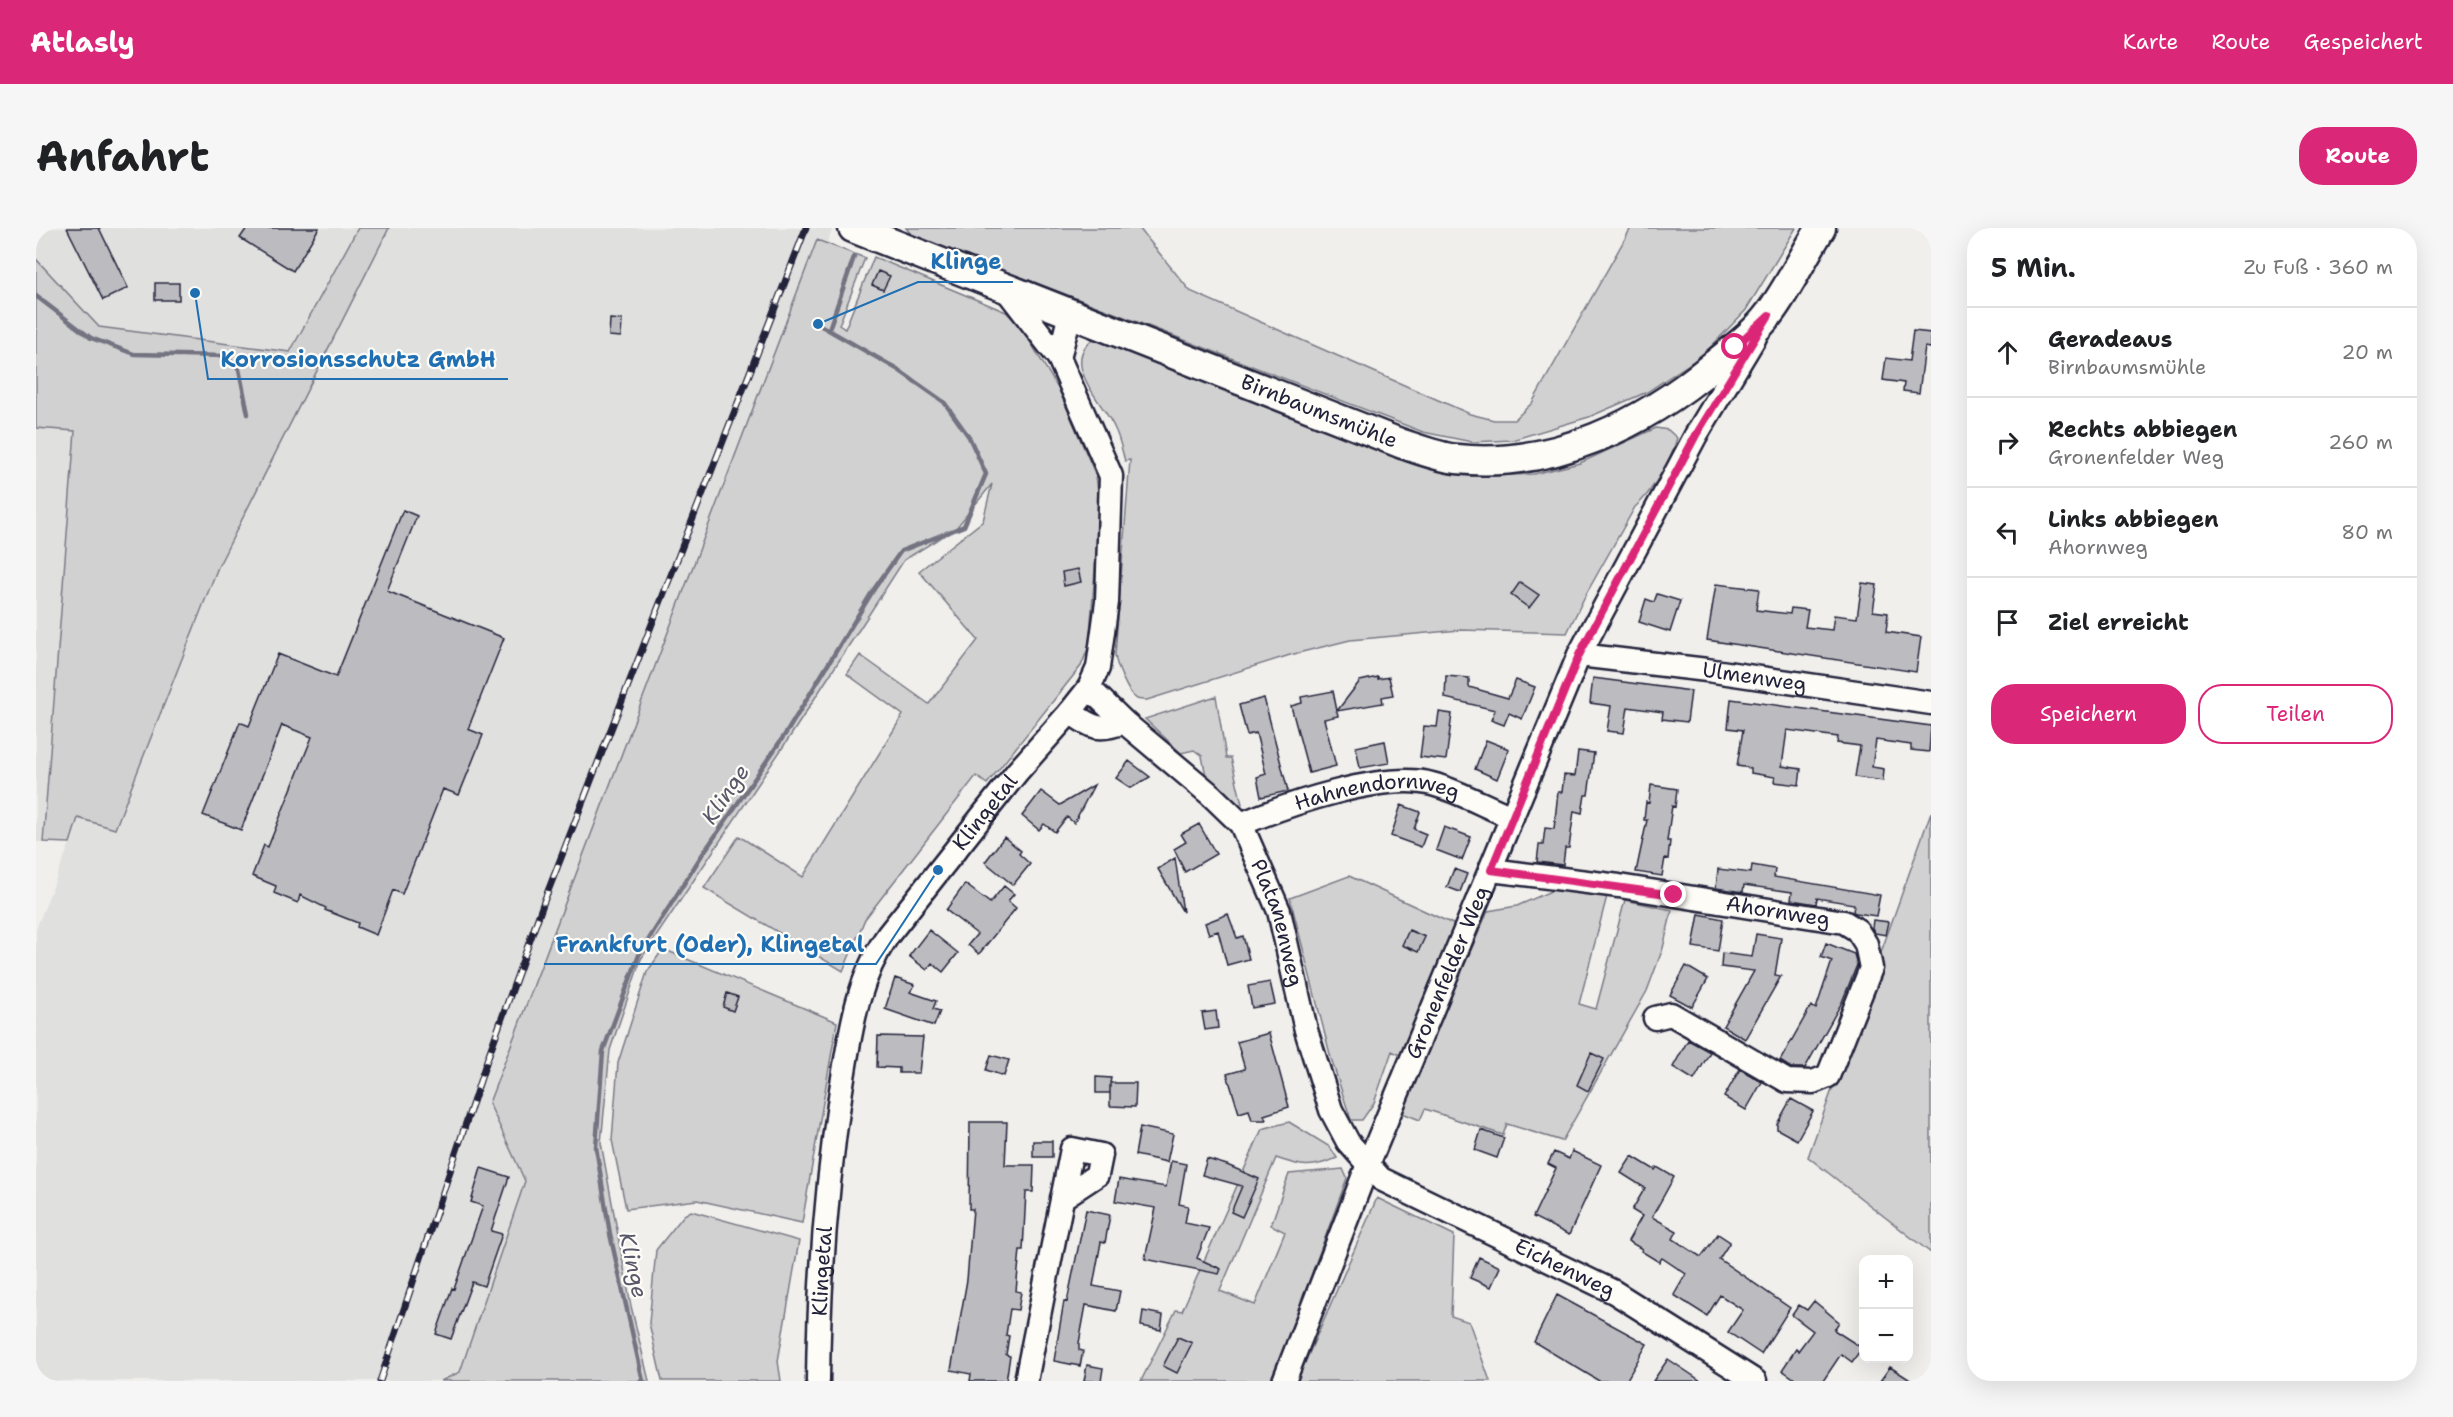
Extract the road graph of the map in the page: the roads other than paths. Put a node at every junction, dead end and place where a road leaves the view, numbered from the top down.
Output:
1 (853, 228) edge
2 (1821, 228) edge
3 (1005, 288) junction
4 (1070, 314) junction
5 (1769, 315) junction
6 (1059, 358) junction
7 (1579, 655) junction
8 (1089, 688) junction
9 (1931, 703) edge
10 (1070, 712) junction
11 (1124, 722) junction
12 (1512, 817) junction
13 (1241, 824) junction
14 (1491, 870) junction
15 (1655, 1018) dead end
16 (1368, 1167) junction
17 (1062, 1198) dead end
18 (818, 1381) edge
19 (1026, 1381) edge
20 (1284, 1381) edge
21 (1755, 1381) edge

1 - 3 main road, Birnbaumsmühle
2 - 5 main road, Gronenfelder Weg
3 - 4 main road, Birnbaumsmühle
3 - 6 street, Klingetal
4 - 5 main road, Birnbaumsmühle
4 - 6 street
5 - 7 street, Gronenfelder Weg
6 - 8 street, Klingetal
7 - 9 street, Ulmenweg
7 - 12 street, Gronenfelder Weg
8 - 10 street, Klingetal
8 - 11 street, Platanenweg
10 - 11 street
10 - 18 street, Klingetal
11 - 13 street, Platanenweg
12 - 13 street, Hahnendornweg
12 - 14 street, Gronenfelder Weg
13 - 16 street, Platanenweg
14 - 15 street, Ahornweg
14 - 16 street, Gronenfelder Weg
16 - 20 street, Gronenfelder Weg
16 - 21 street, Eichenweg
17 - 19 street

